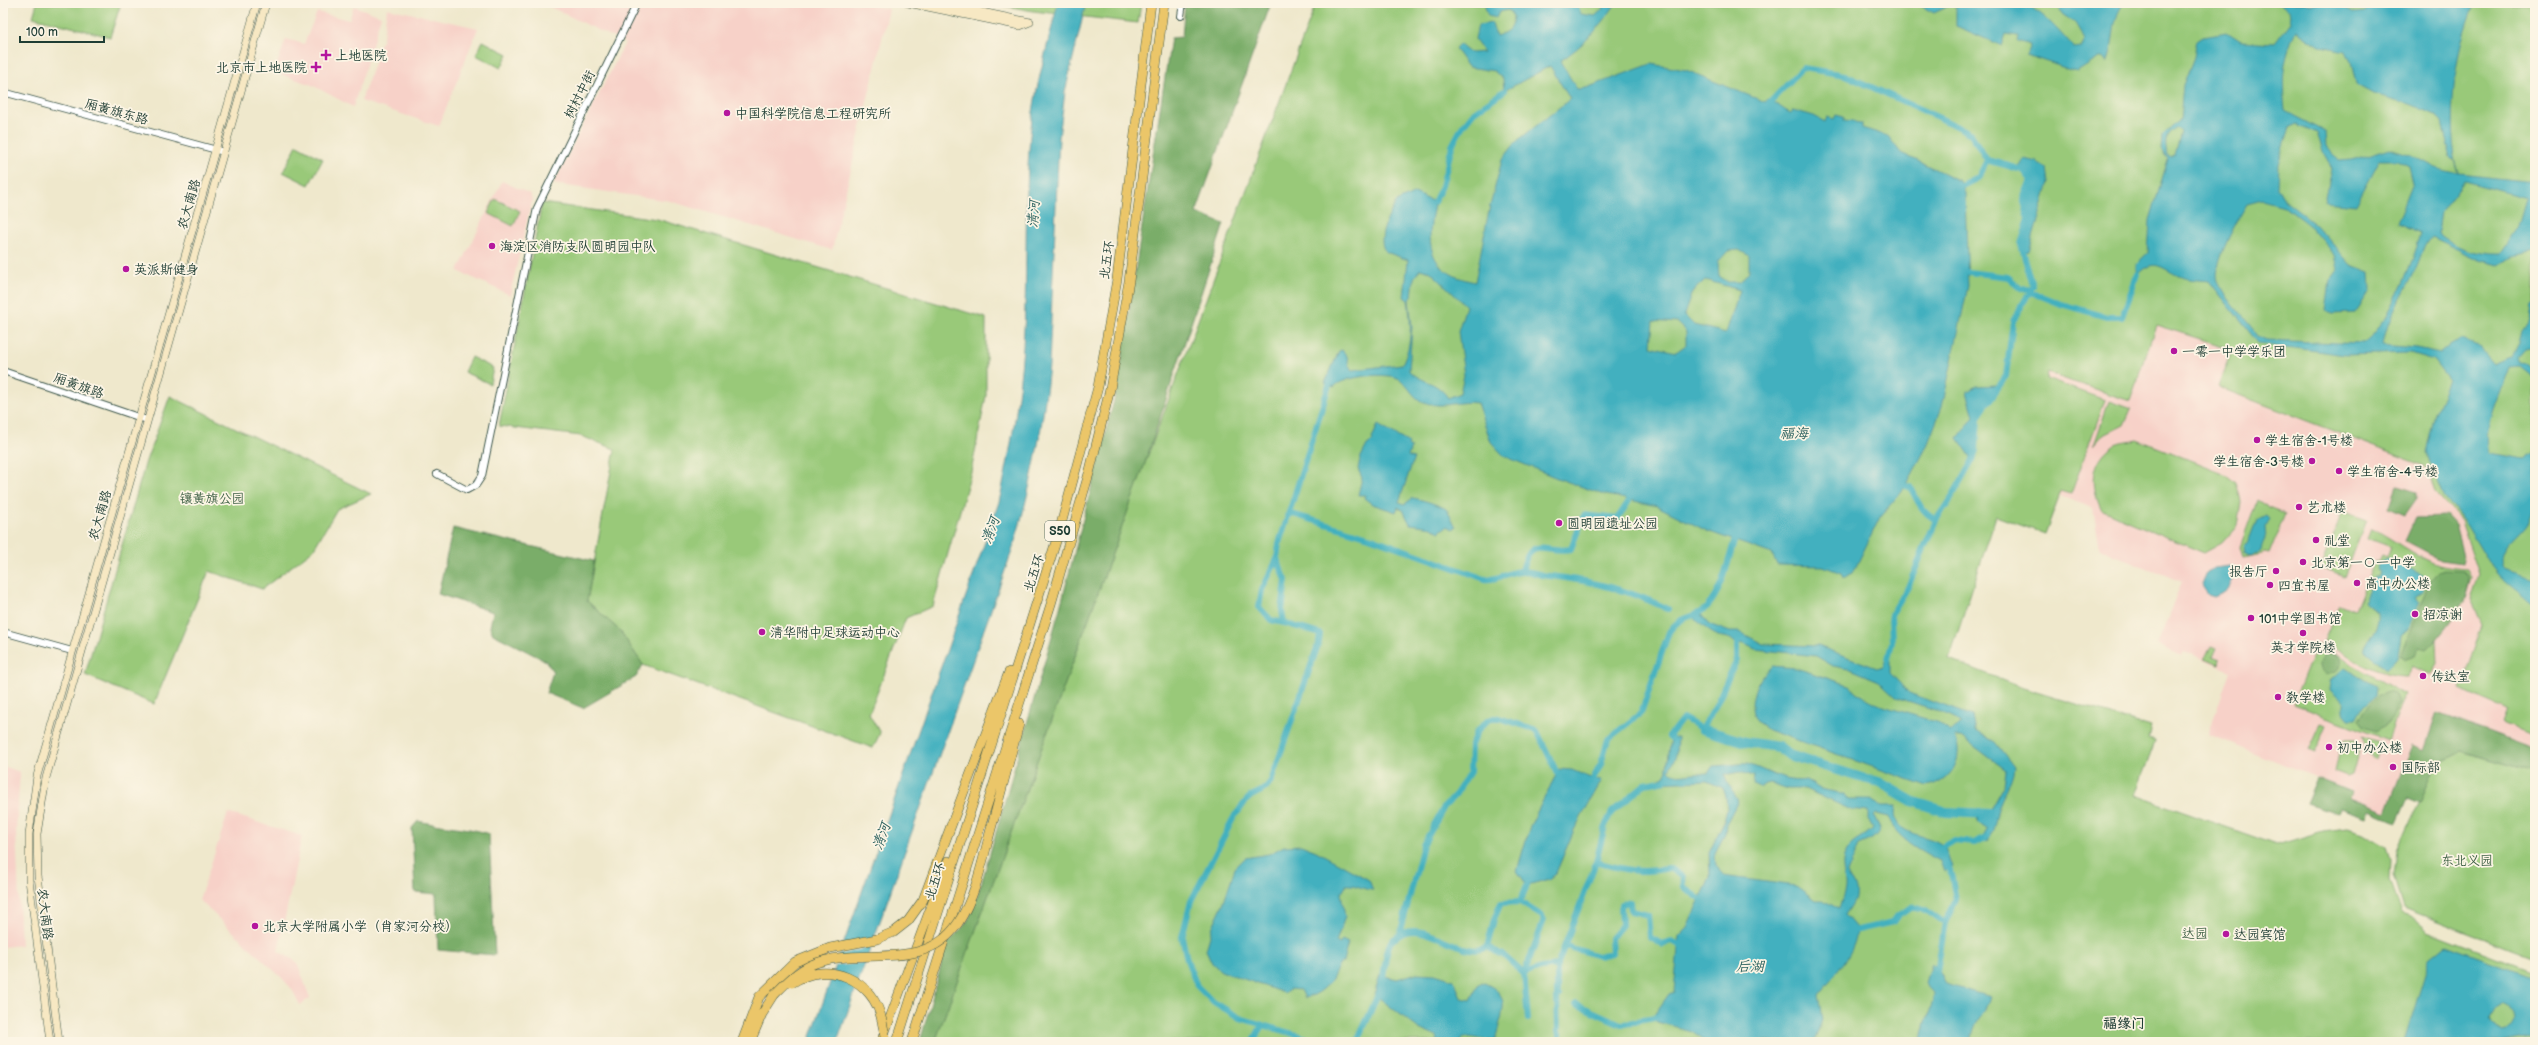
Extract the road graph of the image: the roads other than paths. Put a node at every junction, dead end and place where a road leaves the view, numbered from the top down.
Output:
1 (258, 3) edge
2 (266, 3) edge
3 (637, 3) edge
4 (908, 3) edge
5 (938, 3) edge
6 (1151, 3) edge
7 (1164, 3) edge
8 (1182, 3) edge
9 (1181, 16) dead end
10 (3, 92) edge
11 (216, 150) junction
12 (224, 152) junction
13 (3, 371) edge
14 (139, 418) junction
15 (147, 420) junction
16 (438, 474) dead end
17 (1038, 600) junction
18 (1051, 604) junction
19 (3, 632) edge
20 (72, 651) junction
21 (982, 770) junction
22 (774, 995) junction
23 (50, 1042) edge
24 (59, 1042) edge
25 (742, 1042) edge
26 (750, 1042) edge
27 (882, 1042) edge
28 (885, 1042) edge
29 (897, 1042) edge
30 (912, 1042) edge

1 - 11 main road, 农大南路
2 - 12 main road, 农大南路
3 - 16 street, 树村中街
4 - 5 main road
6 - 17 highway, 北五环 / S50
7 - 18 highway, 北五环 / S50
8 - 9 street
10 - 11 street, 厢黄旗东路
11 - 12 street, 厢黄旗东路
11 - 14 main road, 农大南路
12 - 15 main road, 农大南路
13 - 14 street, 厢黄旗路
14 - 15 street, 厢黄旗路
14 - 20 main road, 农大南路
15 - 24 main road, 农大南路
17 - 21 highway, 北五环 / S50
17 - 25 highway
18 - 22 highway, bridge
18 - 30 highway, 北五环 / S50
19 - 20 street
20 - 23 main road, 农大南路
21 - 27 highway
21 - 29 highway, 北五环 / S50
22 - 26 highway
22 - 28 highway, bridge

